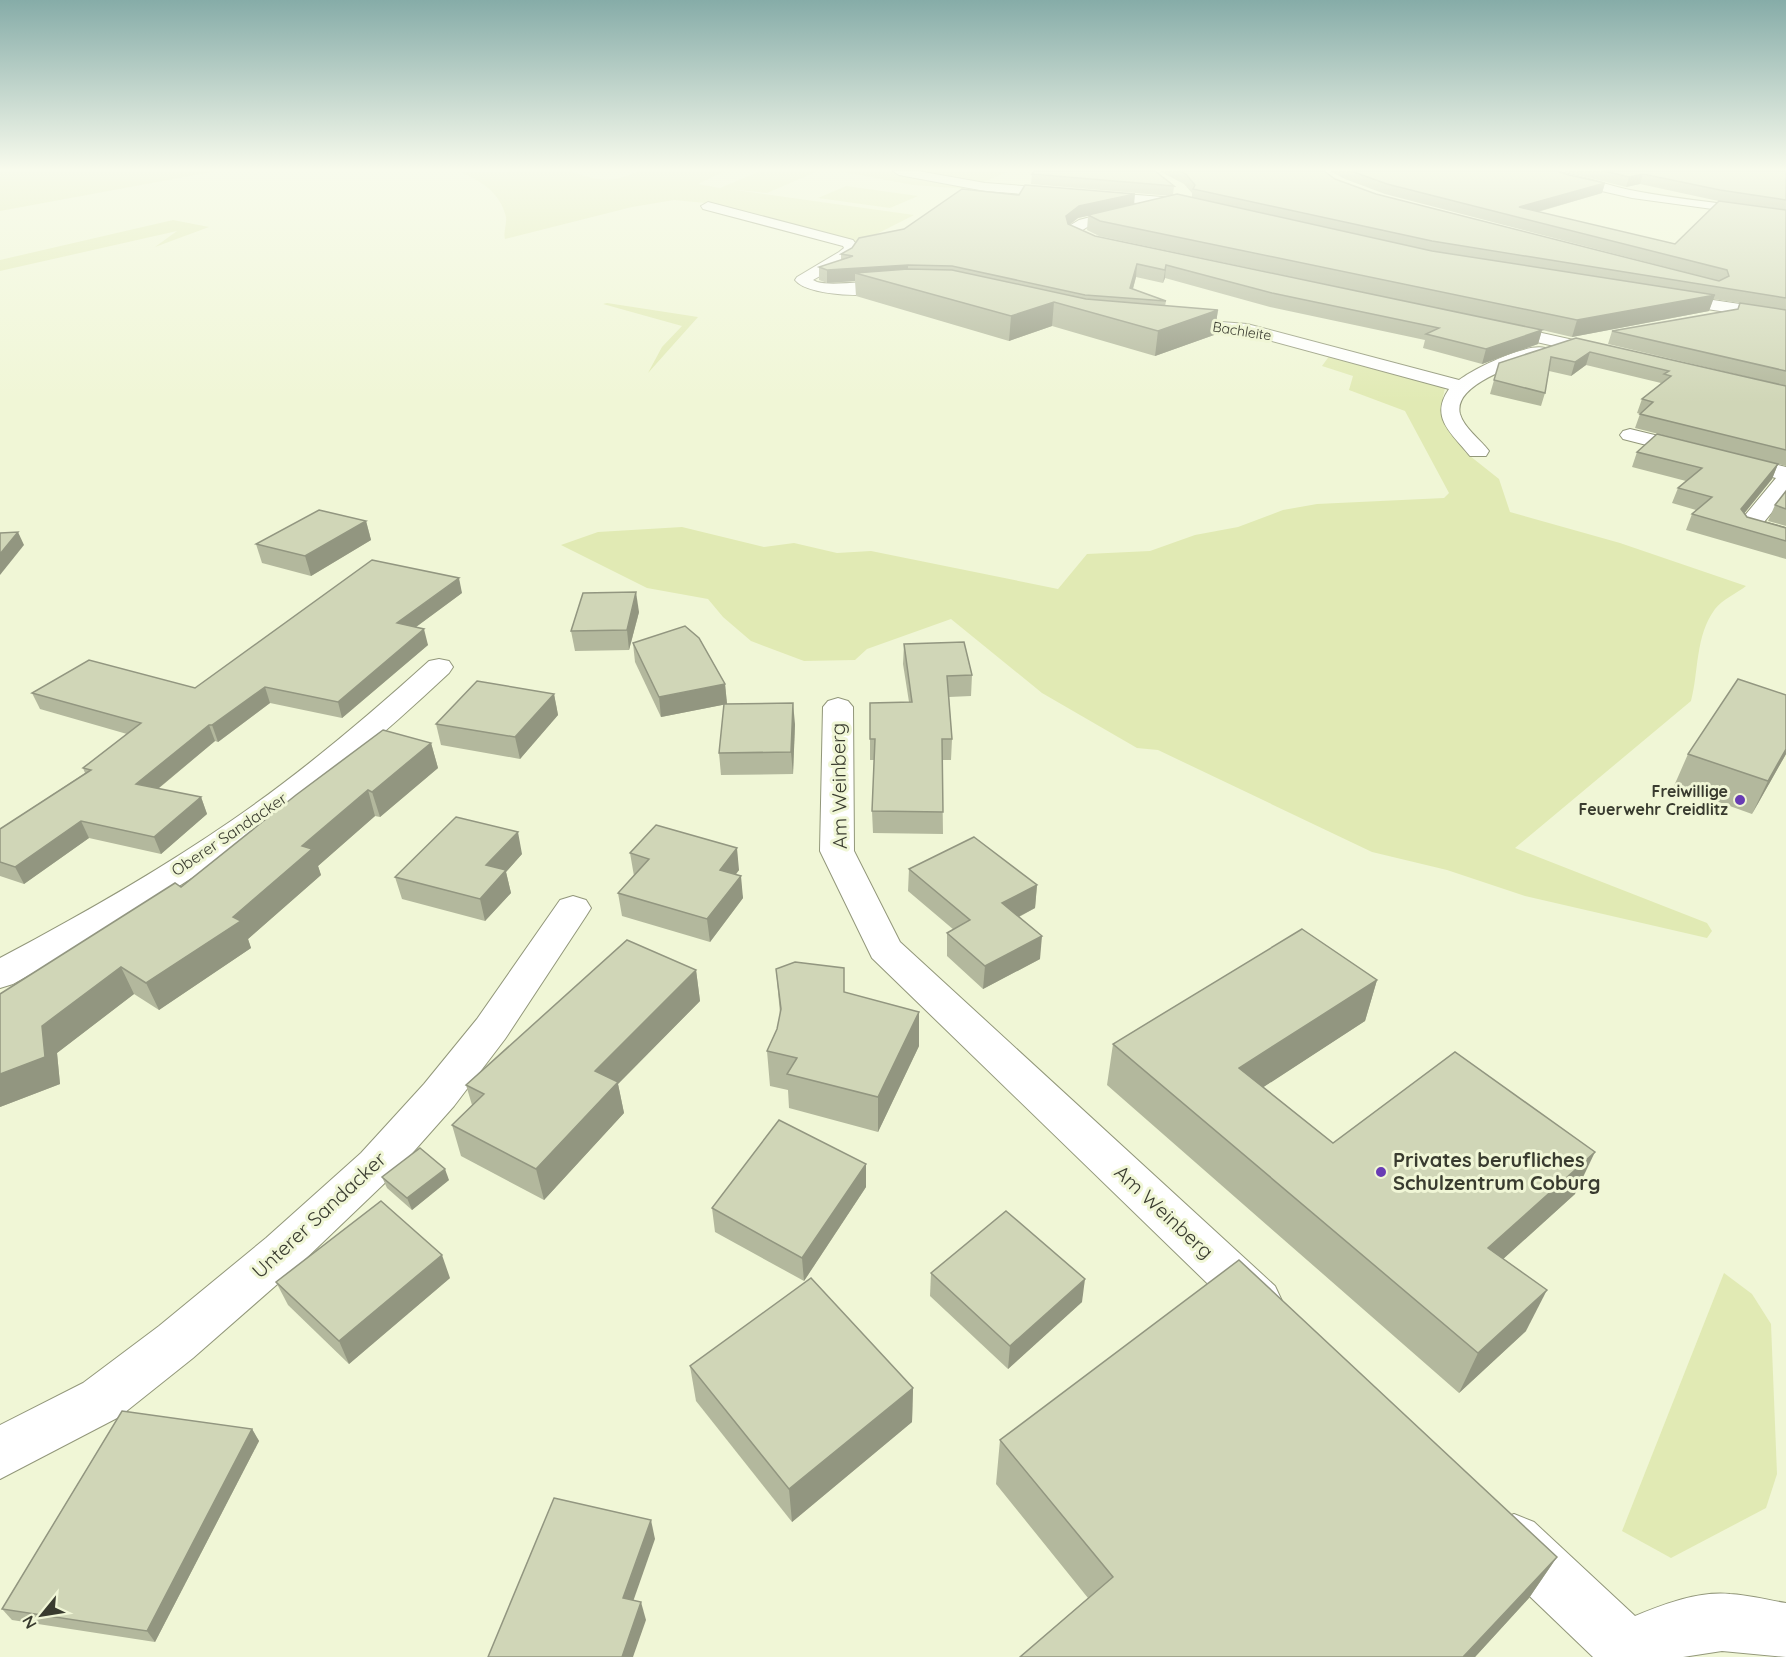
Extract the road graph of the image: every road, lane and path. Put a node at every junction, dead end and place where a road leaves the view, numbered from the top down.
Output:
1 (852, 248) edge
2 (1125, 248) edge
3 (1128, 249) edge
4 (919, 285) edge
5 (1651, 295) edge
6 (1748, 303) junction
7 (1786, 306) edge
8 (1786, 316) edge
9 (1157, 322) edge
10 (1694, 322) edge
11 (1476, 324) edge
12 (1615, 336) edge
13 (1568, 343) junction
14 (1626, 357) edge
15 (1460, 386) junction
16 (1630, 435) dead end
17 (1478, 451) dead end
18 (1786, 474) edge
19 (1786, 481) edge
20 (1786, 536) edge
21 (439, 667) dead end
22 (838, 707) dead end
23 (573, 908) dead end
24 (0, 975) edge
25 (1290, 1331) edge
26 (0, 1454) edge
27 (1489, 1519) edge
28 (1786, 1632) edge
29 (1626, 1654) edge

1 - 4 street
2 - 3 street
5 - 6 street
6 - 7 street
6 - 8 street
6 - 10 street
9 - 15 street, Bachleite
11 - 13 street
12 - 13 street
13 - 14 street
13 - 15 street
15 - 17 street
16 - 18 street
19 - 20 street
21 - 24 street, Oberer Sandacker
22 - 25 street, Am Weinberg
23 - 26 street, Unterer Sandacker
27 - 29 street
28 - 29 street

